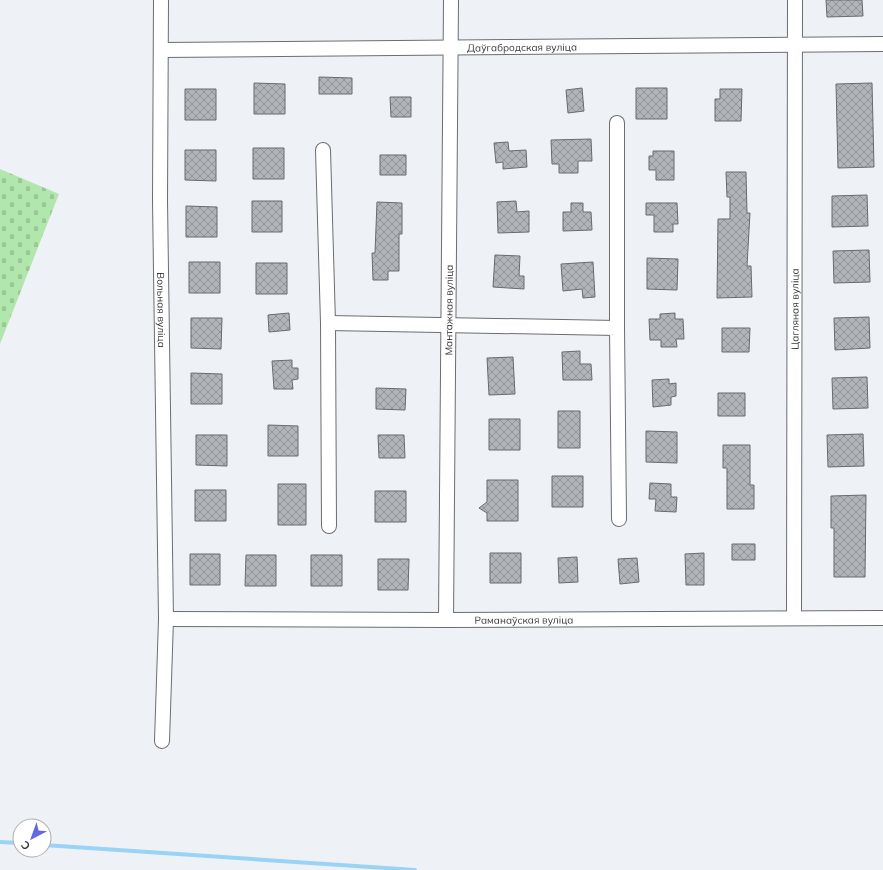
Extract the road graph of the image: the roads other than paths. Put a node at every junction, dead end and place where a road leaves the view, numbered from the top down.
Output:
1 (161, 0) edge
2 (451, 0) edge
3 (795, 0) edge
4 (883, 44) edge
5 (796, 46) junction
6 (451, 48) junction
7 (161, 50) junction
8 (617, 123) dead end
9 (324, 150) dead end
10 (328, 323) junction
11 (449, 325) junction
12 (617, 328) junction
13 (619, 519) dead end
14 (329, 526) dead end
15 (794, 618) junction
16 (883, 618) edge
17 (166, 619) junction
18 (446, 620) junction
19 (162, 741) dead end

1 - 7 street, Вольная вуліца
2 - 6 street, Мантажная вуліца
3 - 5 street, Цагляная вуліца
4 - 5 street, Даўгабродская вуліца
5 - 6 street, Даўгабродская вуліца
5 - 15 street, Цагляная вуліца
6 - 7 street, Даўгабродская вуліца
6 - 11 street, Мантажная вуліца
7 - 17 street, Вольная вуліца
8 - 12 street
9 - 10 street
10 - 11 street
10 - 14 street
11 - 12 street
11 - 18 street, Мантажная вуліца
12 - 13 street
15 - 16 street, Раманаўская вуліца
15 - 18 street, Раманаўская вуліца
17 - 18 street, Раманаўская вуліца
17 - 19 street, Вольная вуліца

